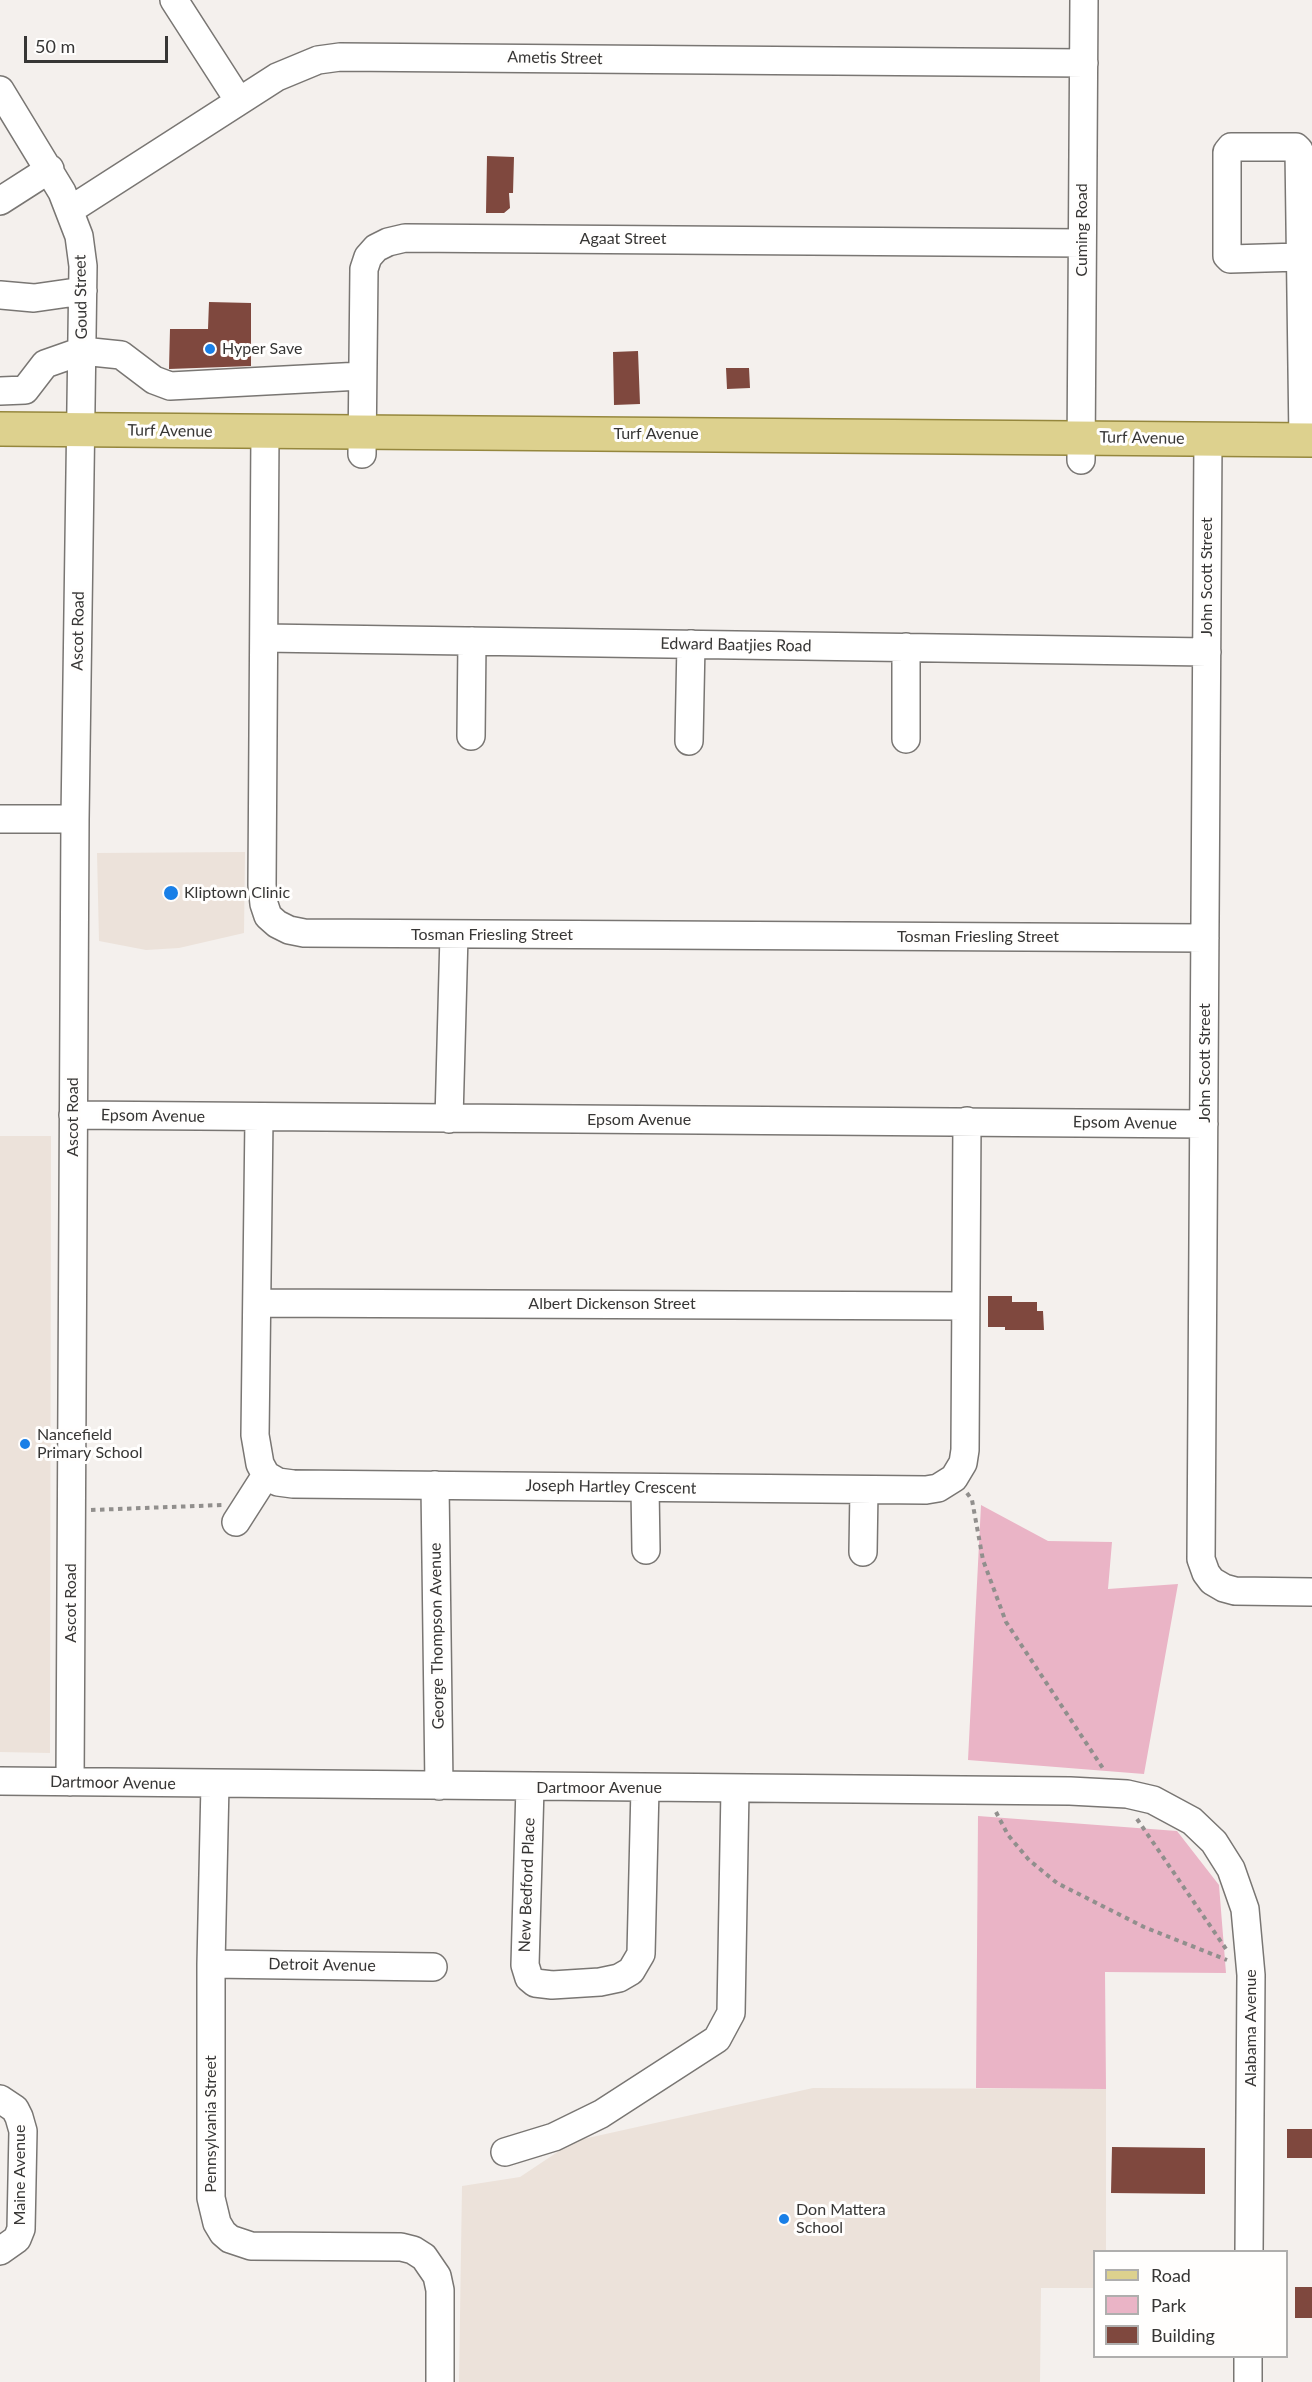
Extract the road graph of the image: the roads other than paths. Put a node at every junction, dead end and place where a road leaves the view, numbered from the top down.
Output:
1 (174, 0) edge
2 (1084, 0) edge
3 (1084, 63) junction
4 (0, 90) edge
5 (240, 101) junction
6 (50, 169) junction
7 (0, 201) edge
8 (70, 210) junction
9 (1082, 243) junction
10 (1300, 258) junction
11 (83, 291) junction
12 (0, 295) edge
13 (82, 351) junction
14 (361, 376) junction
15 (0, 392) edge
16 (0, 429) edge
17 (81, 441) junction
18 (265, 442) junction
19 (361, 443) junction
20 (1309, 447) edge
21 (1081, 449) junction
22 (1208, 450) junction
23 (0, 451) edge
24 (264, 638) junction
25 (472, 641) junction
26 (691, 644) junction
27 (906, 647) junction
28 (1207, 652) junction
29 (471, 736) dead end
30 (906, 739) dead end
31 (689, 741) dead end
32 (0, 819) edge
33 (75, 819) junction
34 (454, 934) junction
35 (1205, 938) junction
36 (73, 1115) junction
37 (259, 1118) junction
38 (449, 1119) junction
39 (967, 1121) junction
40 (1204, 1125) junction
41 (258, 1303) junction
42 (965, 1306) junction
43 (266, 1475) junction
44 (435, 1485) junction
45 (645, 1488) junction
46 (864, 1490) junction
47 (242, 1513) road end
48 (646, 1550) dead end
49 (863, 1552) dead end
50 (1312, 1592) edge
51 (0, 1781) edge
52 (70, 1782) junction
53 (215, 1784) junction
54 (440, 1786) junction
55 (530, 1787) junction
56 (645, 1788) junction
57 (735, 1789) junction
58 (1192, 1821) joint
59 (211, 1964) junction
60 (432, 1967) dead end
61 (0, 2099) edge
62 (505, 2152) dead end
63 (1249, 2250) edge
64 (0, 2251) edge
65 (1248, 2358) edge
66 (440, 2382) edge
67 (1248, 2382) edge

1 - 5 street
2 - 3 street, Cuming Road
3 - 5 street, Ametis Street
3 - 9 street, Cuming Road
4 - 6 street, Goud Street
5 - 8 street, Ametis Street
6 - 7 street
6 - 8 street, Goud Street
8 - 11 street, Goud Street
9 - 14 street, Agaat Street
9 - 21 street, Cuming Road
10 - 10 street
10 - 20 street
11 - 12 street
11 - 13 street, Goud Street
13 - 14 street
13 - 15 street
13 - 17 street, Goud Street
14 - 19 street, Agaat Street
16 - 17 main road, Turf Avenue
17 - 18 main road, Turf Avenue
17 - 23 main road, Turf Avenue
17 - 33 street, Ascot Road
18 - 19 main road, Turf Avenue
18 - 24 street, Tosman Friesling Street
19 - 21 main road, Turf Avenue
20 - 22 main road, Turf Avenue
21 - 22 main road, Turf Avenue
22 - 28 street, John Scott Street
24 - 25 street, Edward Baatjies Road
24 - 34 street, Tosman Friesling Street
25 - 26 street, Edward Baatjies Road
25 - 29 street
26 - 27 street, Edward Baatjies Road
26 - 31 street
27 - 28 street, Edward Baatjies Road
27 - 30 street
28 - 35 street, John Scott Street
32 - 33 street
33 - 36 street, Ascot Road
34 - 35 street, Tosman Friesling Street
34 - 38 street
35 - 40 street, John Scott Street
36 - 37 street, Epsom Avenue
36 - 52 street, Ascot Road
37 - 38 street, Epsom Avenue
37 - 41 street
38 - 39 street, Epsom Avenue
39 - 40 street, Epsom Avenue
39 - 42 street
40 - 50 street, John Scott Street
41 - 42 street, Albert Dickenson Street
41 - 43 street
42 - 46 street, Joseph Hartley Crescent
43 - 44 street, Joseph Hartley Crescent
43 - 47 street
44 - 45 street, Joseph Hartley Crescent
44 - 54 street, George Thompson Avenue
45 - 46 street, Joseph Hartley Crescent
45 - 48 street
46 - 49 street
51 - 52 street, Dartmoor Avenue
52 - 53 street, Dartmoor Avenue
53 - 54 street, Dartmoor Avenue
53 - 59 street, Pennsylvania Street
54 - 55 street, Dartmoor Avenue
55 - 56 street, Dartmoor Avenue
55 - 56 street, New Bedford Place
56 - 57 street, Dartmoor Avenue
57 - 58 street, Dartmoor Avenue
57 - 62 street
58 - 63 street, Alabama Avenue
59 - 60 street, Detroit Avenue
59 - 66 street, Pennsylvania Street
61 - 64 street, Maine Avenue
65 - 67 street

